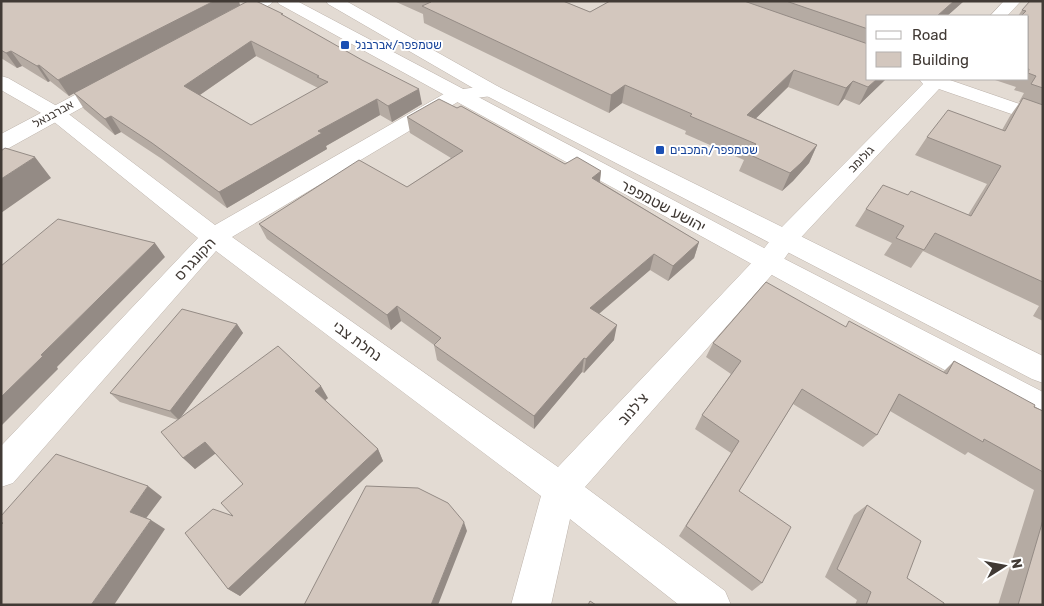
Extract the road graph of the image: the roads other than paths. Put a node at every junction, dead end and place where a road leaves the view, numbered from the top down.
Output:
1 (265, 1) edge
2 (285, 1) edge
3 (334, 1) edge
4 (1013, 1) edge
5 (999, 15) edge
6 (212, 29) edge
7 (125, 76) edge
8 (934, 80) edge
9 (1, 82) edge
10 (492, 91) junction
11 (456, 94) junction
12 (48, 102) junction
13 (1043, 119) edge
14 (1, 125) edge
15 (1, 143) edge
16 (214, 237) junction
17 (776, 250) junction
18 (1043, 370) edge
19 (1043, 408) edge
20 (1, 471) edge
21 (560, 489) junction
22 (531, 605) edge
23 (711, 605) edge

1 - 6 street
2 - 11 street, יהושע שטמפפר
3 - 10 street, יהושע שטמפפר
4 - 5 street
7 - 12 street, אברבנאל
8 - 13 street
8 - 17 street, גולומב
9 - 12 street, נחלת צבי
10 - 11 street, הקונגרס
10 - 17 street, יהושע שטמפפר
11 - 16 street, הקונגרס
11 - 17 street, יהושע שטמפפר
12 - 14 street, אברבנאל
12 - 15 street, אברבנאל
12 - 16 street, נחלת צבי
16 - 20 street, הקונגרס
16 - 21 street, נחלת צבי
17 - 18 street, יהושע שטמפפר
17 - 19 street, יהושע שטמפפר
17 - 21 street, צ'לנוב
21 - 22 street, צ'לנוב
21 - 23 street, נחלת צבי

